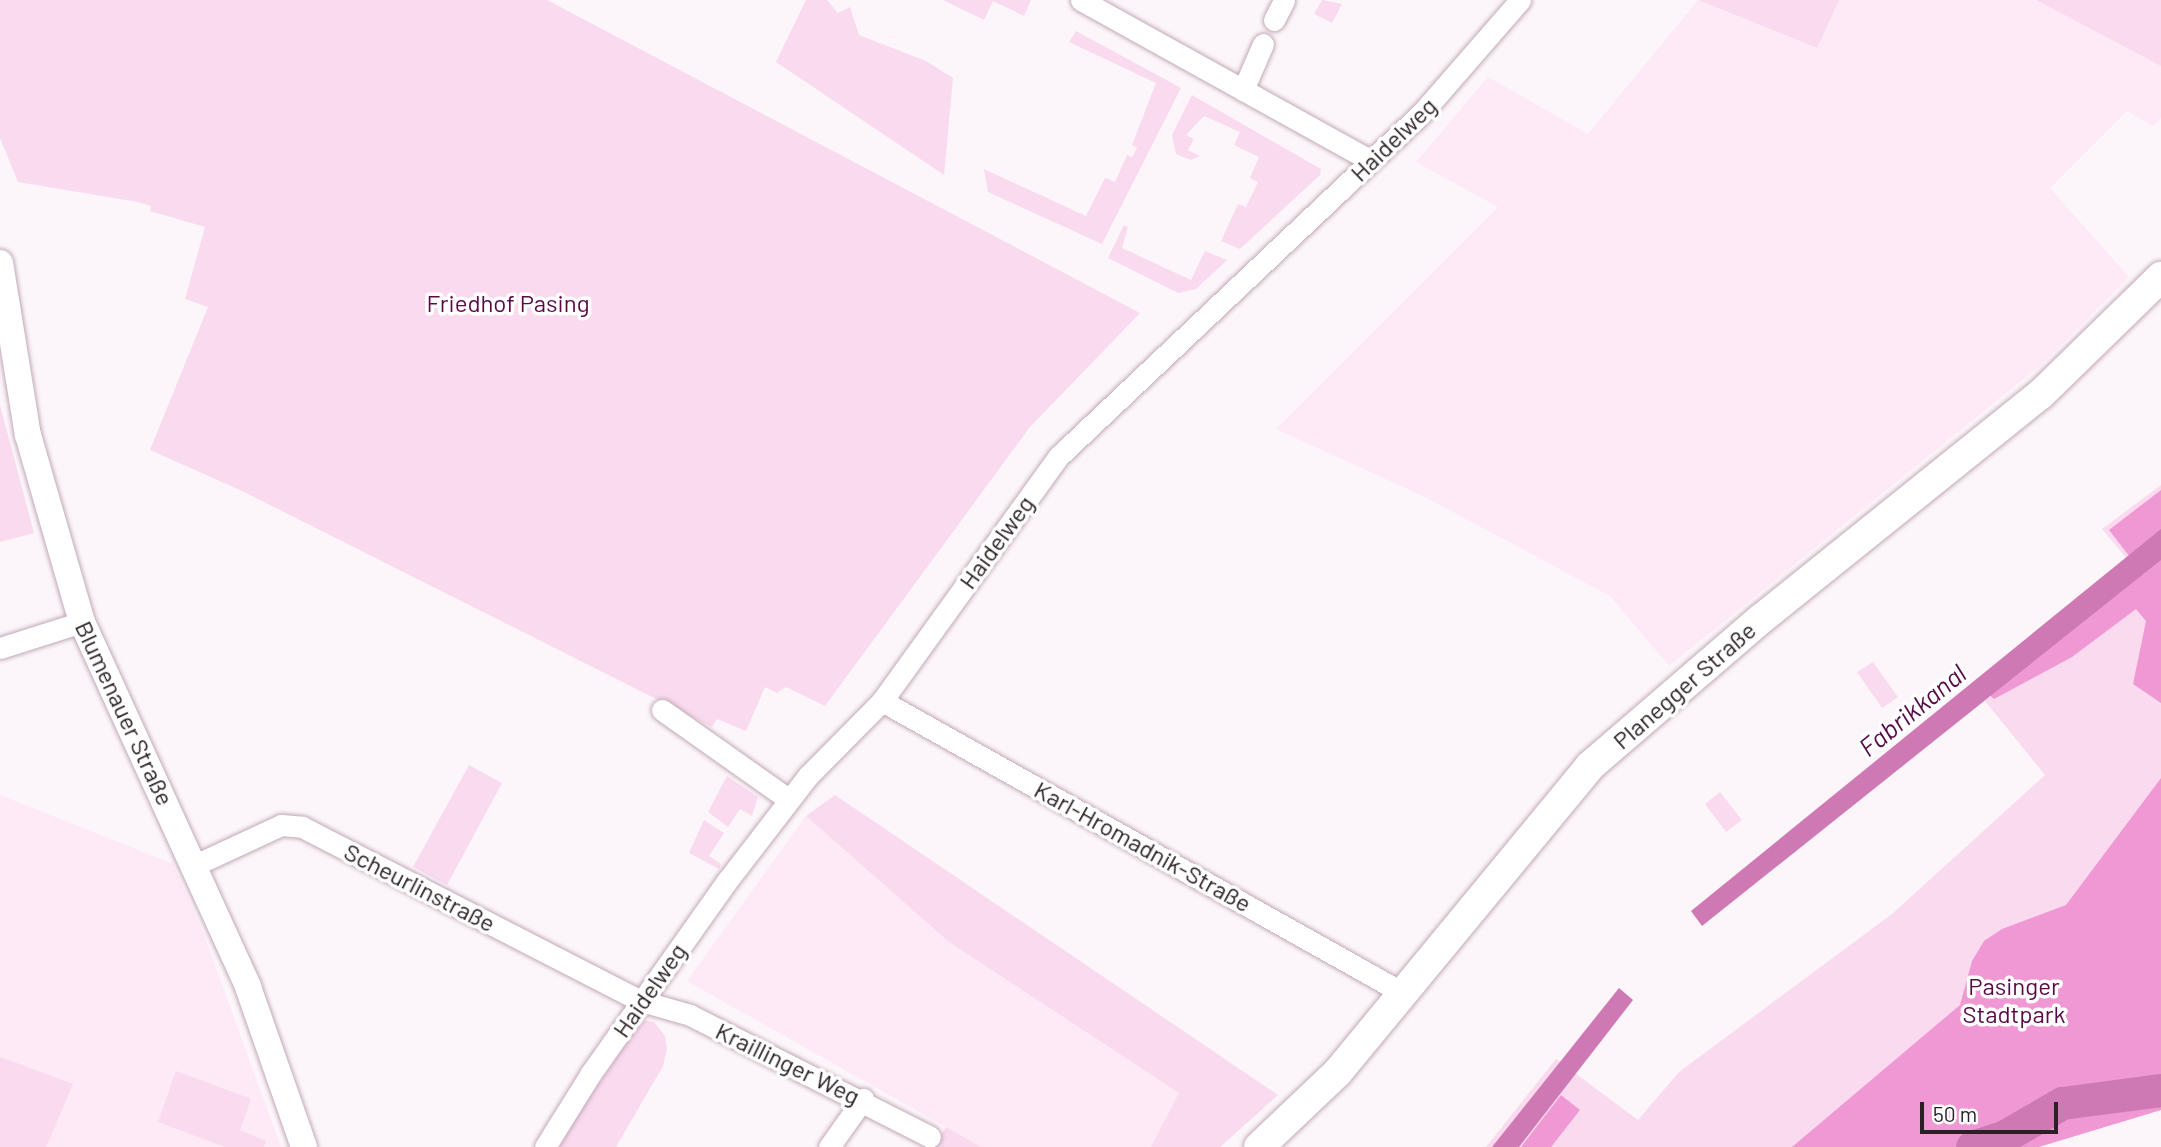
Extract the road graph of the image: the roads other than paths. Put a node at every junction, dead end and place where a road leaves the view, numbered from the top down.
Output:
1 (1082, 0) edge
2 (1284, 0) edge
3 (1520, 0) edge
4 (1106, 6) edge
5 (1274, 20) dead end
6 (1263, 44) dead end
7 (1243, 90) junction
8 (1371, 161) junction
9 (0, 263) edge
10 (2161, 277) edge
11 (82, 622) junction
12 (0, 648) edge
13 (882, 701) junction
14 (662, 710) dead end
15 (788, 799) junction
16 (195, 865) junction
17 (1403, 993) junction
18 (641, 1001) junction
19 (863, 1099) junction
20 (930, 1137) dead end
21 (303, 1147) edge
22 (545, 1147) edge
23 (828, 1147) edge
24 (1259, 1147) edge

1 - 4 street
2 - 5 street
3 - 8 street, Haidelweg
4 - 7 street
6 - 7 street
7 - 8 street
8 - 13 street, Haidelweg
9 - 11 street, Blumenauer Straße
10 - 17 main road, Planegger Straße
11 - 12 street
11 - 16 street, Blumenauer Straße
13 - 15 street, Haidelweg
13 - 17 street, Karl-Hromadnik-Straße
14 - 15 street
15 - 18 street, Haidelweg
16 - 18 street, Scheurlinstraße
16 - 21 street, Blumenauer Straße
17 - 24 main road, Planegger Straße
18 - 19 street, Kraillinger Weg
18 - 22 street, Haidelweg
19 - 20 street, Kraillinger Weg
19 - 23 street

